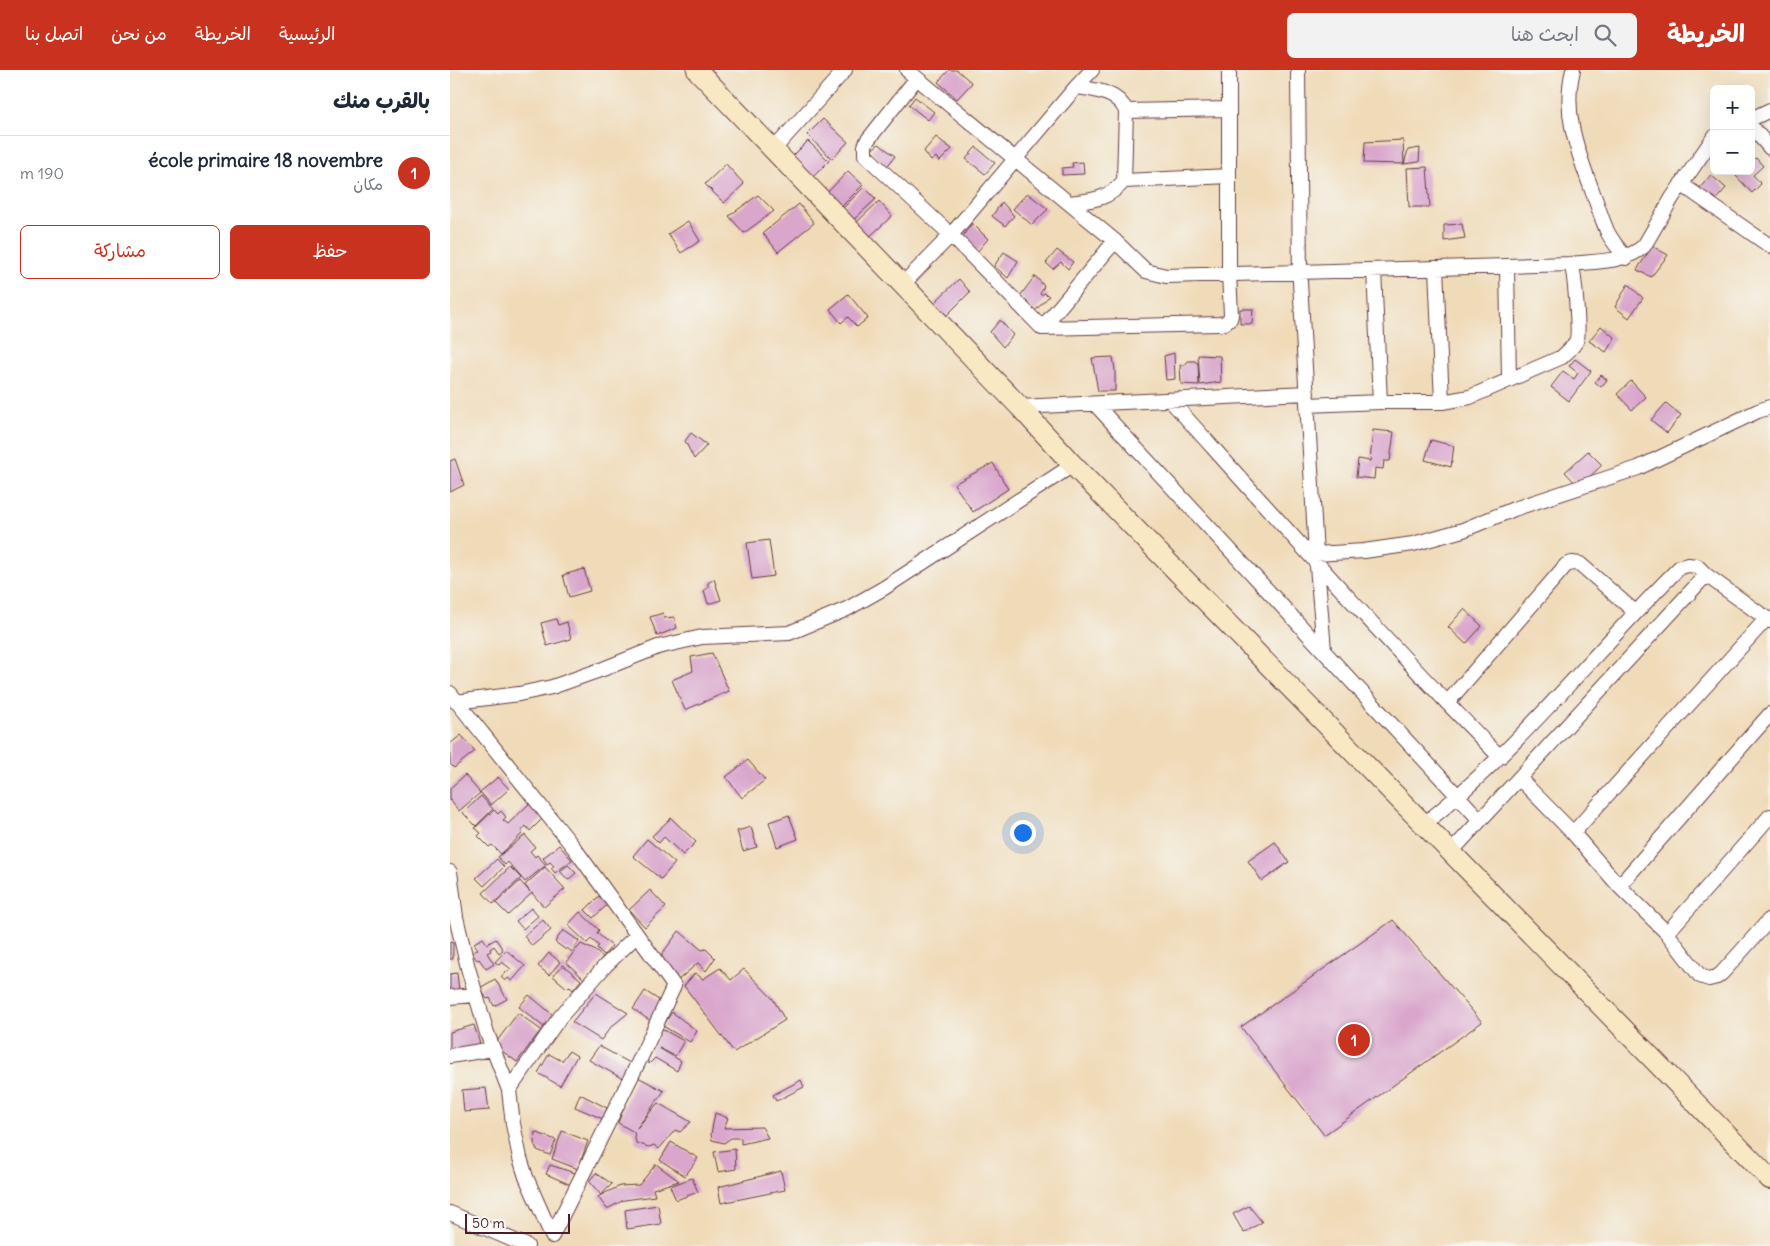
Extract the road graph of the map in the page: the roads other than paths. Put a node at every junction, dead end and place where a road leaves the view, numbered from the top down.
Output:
1 (697, 70) edge
2 (845, 70) edge
3 (1092, 70) edge
4 (1229, 70) edge
5 (1298, 70) edge
6 (1572, 70) edge
7 (912, 74) edge
8 (1076, 87) junction
9 (1229, 108) junction
10 (1770, 110) edge
11 (1126, 111) junction
12 (1755, 117) edge
13 (1754, 130) edge
14 (1710, 143) edge
15 (1770, 148) edge
16 (774, 149) junction
17 (1015, 159) junction
18 (1229, 176) junction
19 (1124, 181) junction
20 (1681, 184) junction
21 (1069, 203) junction
22 (951, 235) junction
23 (1115, 241) junction
24 (1770, 246) edge
25 (1626, 258) junction
26 (1571, 264) junction
27 (1507, 266) junction
28 (1436, 268) junction
29 (1374, 270) junction
30 (1300, 272) junction
31 (1229, 273) junction
32 (902, 285) junction
33 (1042, 328) junction
34 (1509, 379) junction
35 (1307, 399) junction
36 (1172, 401) junction
37 (1380, 402) junction
38 (1442, 402) junction
39 (1095, 404) junction
40 (1020, 407) junction
41 (1770, 407) edge
42 (1073, 465) junction
43 (1317, 559) junction
44 (1706, 576) junction
45 (1635, 612) junction
46 (1768, 620) edge
47 (1324, 650) junction
48 (453, 697) edge
49 (1447, 703) junction
50 (1770, 714) edge
51 (1500, 757) junction
52 (1519, 778) junction
53 (1459, 797) junction
54 (1770, 816) edge
55 (1480, 820) junction
56 (1424, 825) junction
57 (1572, 833) junction
58 (1451, 852) junction
59 (450, 872) edge
60 (1619, 886) junction
61 (1770, 919) edge
62 (1667, 933) junction
63 (636, 936) junction
64 (476, 996) junction
65 (450, 997) edge
66 (493, 1049) junction
67 (450, 1056) edge
68 (509, 1090) junction
69 (1770, 1179) edge
70 (450, 1213) edge
71 (527, 1246) edge

1 - 16 main road
2 - 16 street
3 - 8 street
4 - 9 street
5 - 30 street
6 - 25 street
7 - 17 street
7 - 22 street
8 - 11 street
8 - 17 street
9 - 11 street
9 - 18 street
10 - 12 street
11 - 19 street
13 - 15 street
14 - 20 street
16 - 32 main road
17 - 21 street
17 - 22 street
18 - 19 street
18 - 31 street
19 - 21 street
20 - 24 street
20 - 25 street
21 - 23 street
22 - 32 street
22 - 33 street
23 - 31 street
23 - 33 street
25 - 26 street
26 - 27 street
26 - 34 street
27 - 28 street
27 - 34 street
28 - 29 street
28 - 38 street
29 - 30 street
29 - 37 street
30 - 31 street
30 - 35 street
31 - 33 street
32 - 40 main road
34 - 38 street
35 - 36 street
35 - 37 street
35 - 43 street
36 - 39 street
36 - 43 street
37 - 38 street
39 - 40 street
39 - 47 street
40 - 42 main road
41 - 43 street
42 - 48 street
42 - 56 main road
43 - 47 street
43 - 49 street
44 - 45 street
44 - 46 street
44 - 52 street
45 - 49 street
45 - 51 street
46 - 57 street
47 - 53 street
48 - 63 street
49 - 51 street
50 - 60 street
51 - 53 street
52 - 55 street
52 - 57 street
53 - 55 street
53 - 56 street
54 - 62 street
55 - 58 street
56 - 58 main road
57 - 60 street
58 - 69 main road
59 - 64 street
60 - 62 street
61 - 62 street
63 - 68 street
63 - 68 street
64 - 65 street
64 - 66 street
66 - 67 street
66 - 68 street
70 - 71 street

